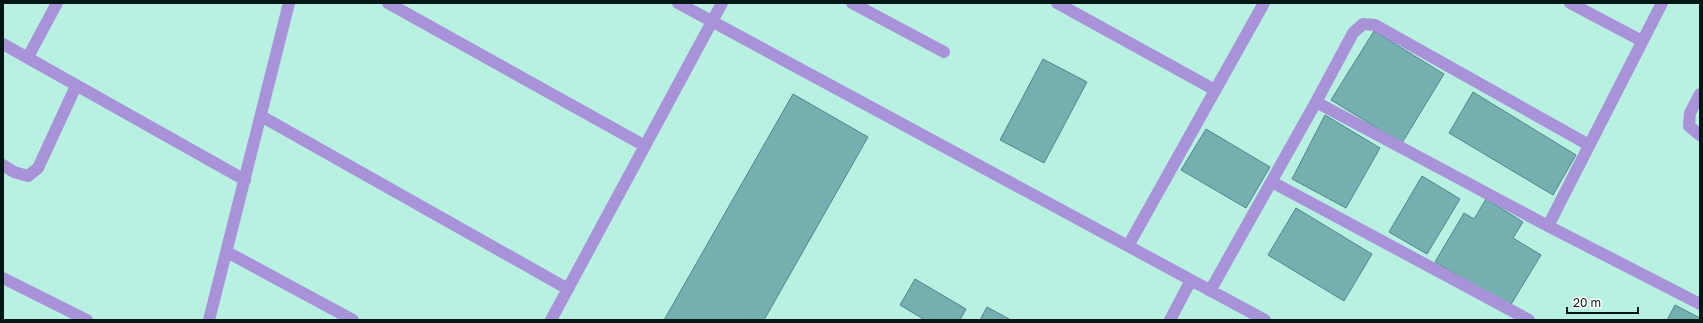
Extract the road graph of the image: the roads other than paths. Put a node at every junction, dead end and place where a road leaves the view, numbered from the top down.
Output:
1 (57, 3) edge
2 (289, 3) edge
3 (388, 3) edge
4 (678, 3) edge
5 (722, 3) edge
6 (852, 3) edge
7 (1057, 3) edge
8 (1264, 3) edge
9 (1570, 3) edge
10 (1662, 3) edge
11 (712, 21) junction
12 (1642, 41) junction
13 (3, 44) edge
14 (944, 52) dead end
15 (28, 57) junction
16 (76, 86) junction
17 (1215, 90) junction
18 (1700, 94) edge
19 (1316, 102) junction
20 (261, 116) junction
21 (1700, 135) edge
22 (645, 146) junction
23 (1589, 146) junction
24 (3, 166) edge
25 (245, 180) junction
26 (1272, 182) junction
27 (1548, 226) junction
28 (1128, 246) junction
29 (227, 252) junction
30 (3, 278) edge
31 (1191, 280) junction
32 (568, 289) junction
33 (1210, 291) junction
34 (1700, 304) edge
35 (87, 320) edge
36 (210, 320) edge
37 (353, 320) edge
38 (551, 320) edge
39 (1170, 320) edge
40 (1265, 320) edge
41 (1529, 320) edge

1 - 15 street
2 - 20 street
3 - 22 street
4 - 11 street
5 - 11 street
6 - 14 street
7 - 17 street
8 - 17 street
9 - 12 street
10 - 12 street
11 - 22 street
11 - 28 street
12 - 23 street
13 - 15 street
15 - 16 street
16 - 24 street
16 - 25 street
17 - 28 street
18 - 21 street
19 - 23 street
19 - 26 street
19 - 27 street
20 - 25 street
20 - 32 street
22 - 32 street
23 - 27 street
25 - 29 street
26 - 33 street
26 - 41 street
27 - 34 street
28 - 31 street
29 - 36 street
29 - 37 street
30 - 35 street
31 - 33 street
31 - 39 street
32 - 38 street
33 - 40 street

